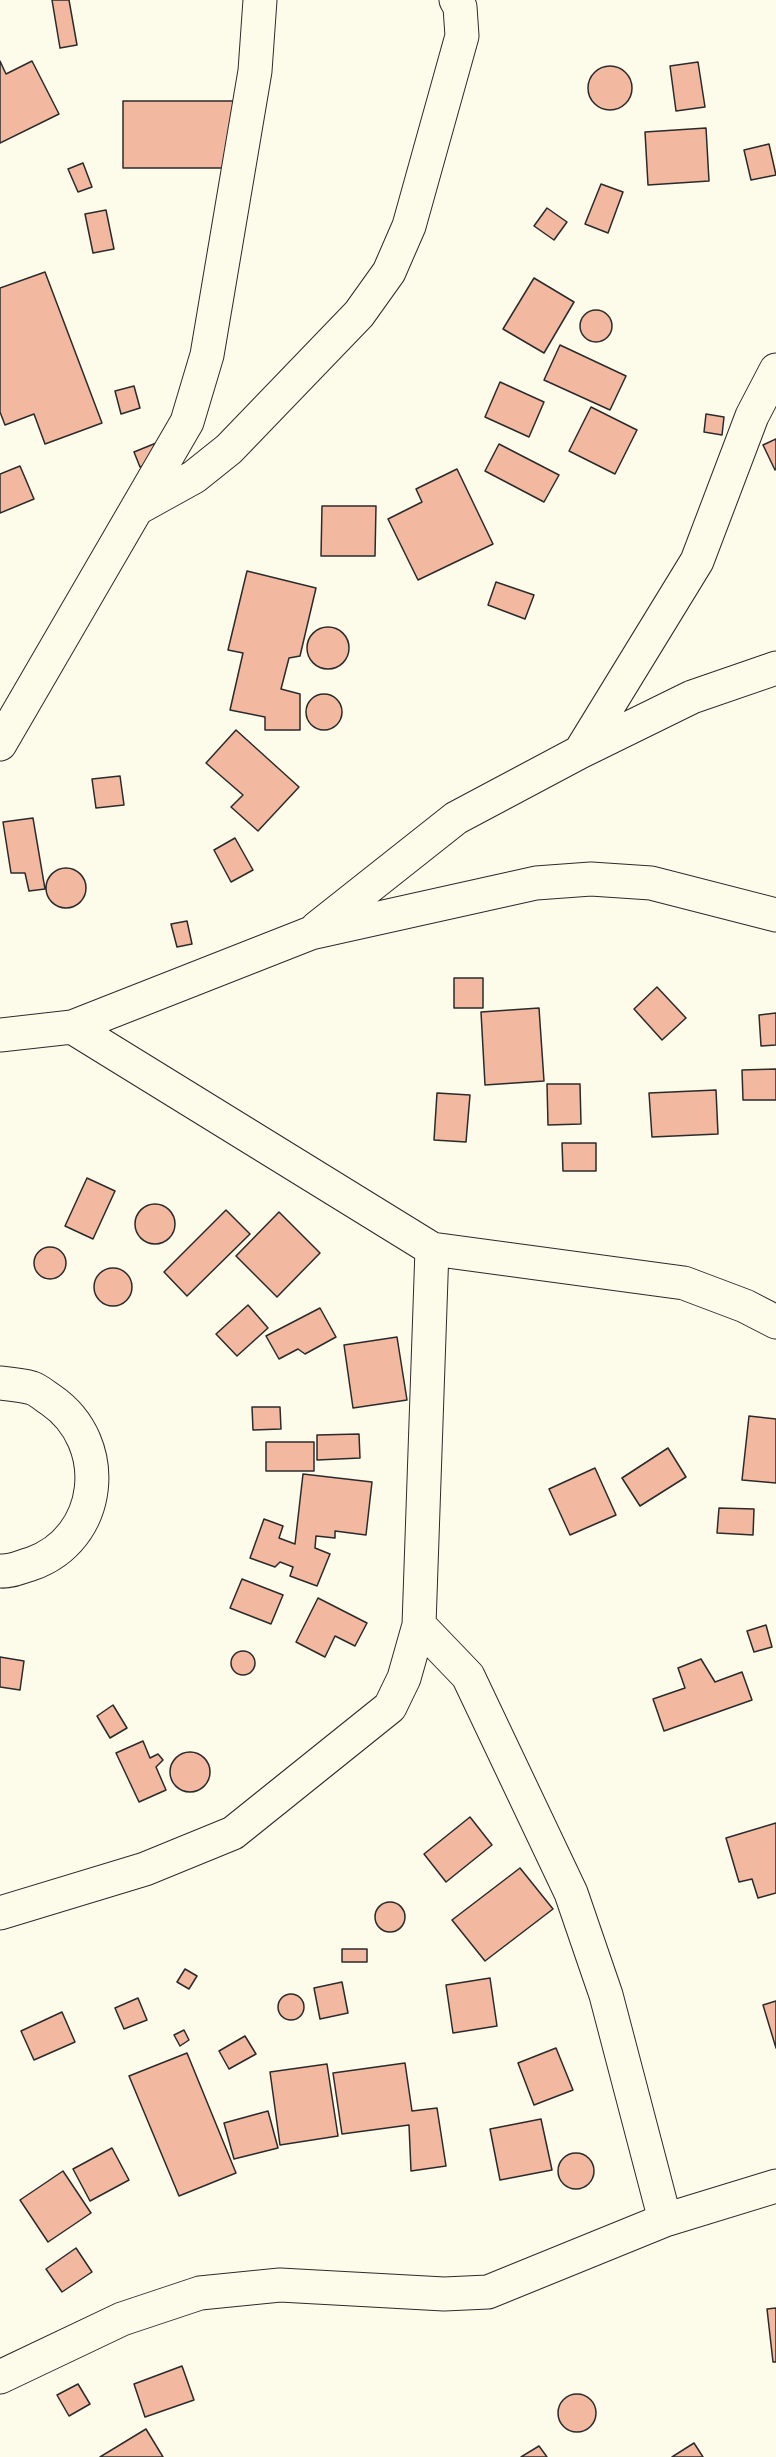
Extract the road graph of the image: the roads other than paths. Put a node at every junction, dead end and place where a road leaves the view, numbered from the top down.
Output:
1 (260, 0) edge
2 (456, 0) edge
3 (776, 370) edge
4 (138, 508) junction
5 (776, 668) edge
6 (0, 744) edge
7 (580, 752) junction
8 (776, 915) edge
9 (311, 933) junction
10 (72, 1027) junction
11 (0, 1035) edge
12 (432, 1249) junction
13 (776, 1322) edge
14 (0, 1383) edge
15 (0, 1571) edge
16 (419, 1625) junction
17 (0, 1913) edge
18 (776, 2186) edge
19 (665, 2220) junction
20 (0, 2377) edge

1 - 4 street
2 - 4 street
3 - 7 street
4 - 6 street
5 - 7 street
7 - 9 street
8 - 9 street
9 - 10 street
10 - 11 street
10 - 12 street
12 - 13 street
12 - 16 street
14 - 15 street
16 - 17 street
16 - 19 street
18 - 19 street
19 - 20 street

